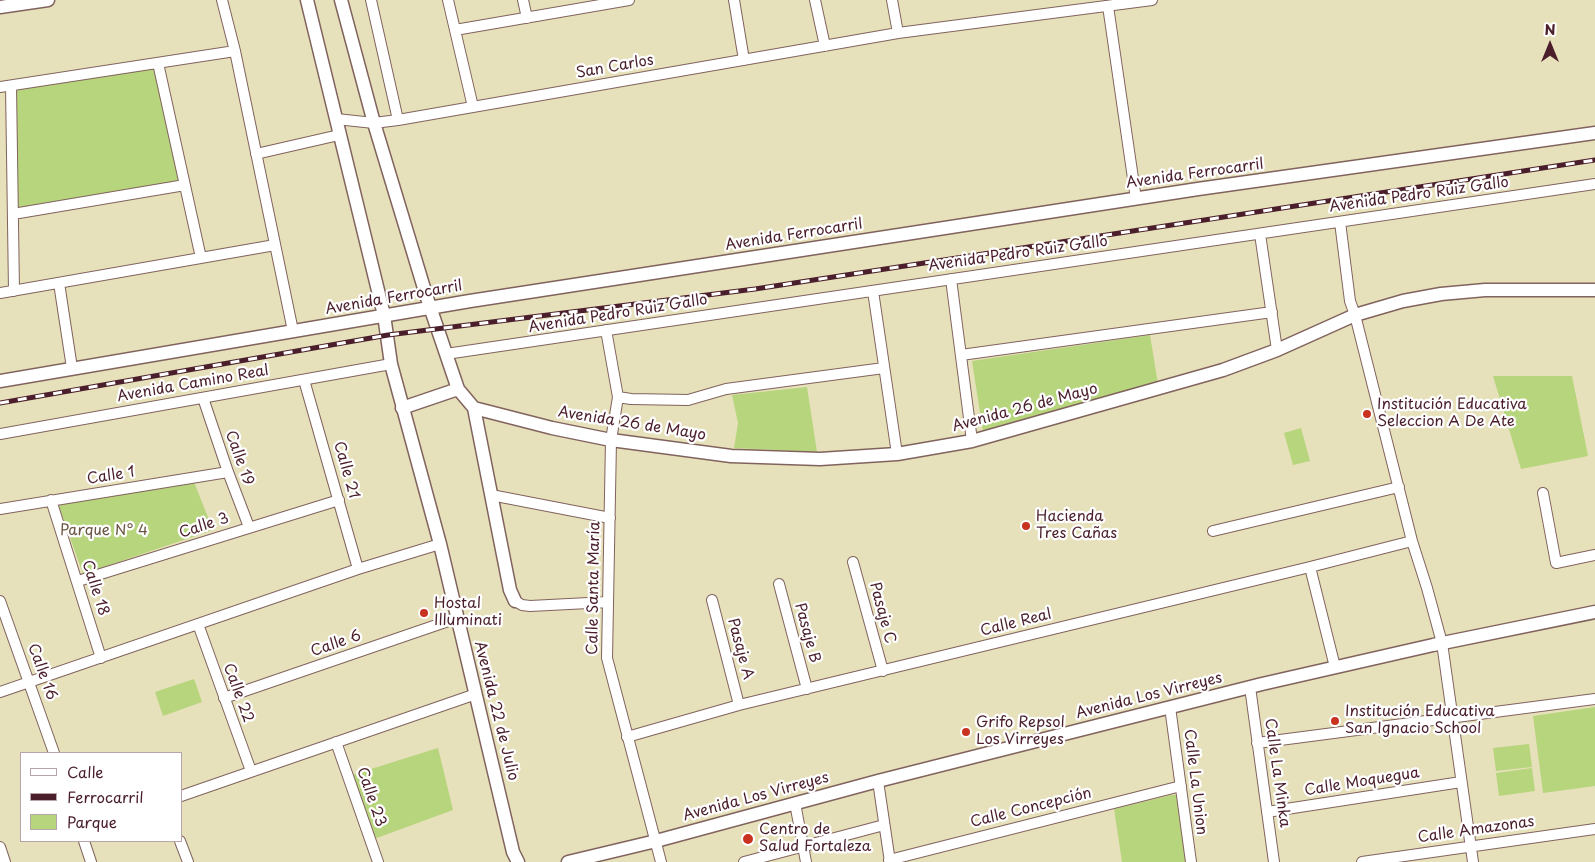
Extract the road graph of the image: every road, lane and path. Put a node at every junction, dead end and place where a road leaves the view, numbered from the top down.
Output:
1 (48, 0) edge
2 (222, 0) edge
3 (307, 0) edge
4 (341, 0) edge
5 (370, 0) edge
6 (448, 0) edge
7 (523, 0) edge
8 (629, 0) edge
9 (734, 0) edge
10 (815, 0) edge
11 (892, 0) edge
12 (1152, 0) edge
13 (1108, 6) junction
14 (0, 8) edge
15 (527, 18) junction
16 (455, 30) junction
17 (898, 33) junction
18 (825, 46) junction
19 (235, 51) junction
20 (744, 60) junction
21 (158, 63) junction
22 (11, 86) junction
23 (0, 88) edge
24 (472, 107) junction
25 (336, 120) junction
26 (398, 120) junction
27 (374, 123) junction
28 (1595, 133) edge
29 (339, 135) junction
30 (256, 154) junction
31 (185, 185) junction
32 (1595, 187) edge
33 (1136, 198) junction
34 (13, 214) junction
35 (1340, 222) junction
36 (1260, 234) junction
37 (275, 245) junction
38 (201, 258) junction
39 (951, 279) junction
40 (59, 283) junction
41 (1595, 290) edge
42 (14, 291) junction
43 (873, 291) junction
44 (0, 293) edge
45 (430, 308) junction
46 (1272, 312) junction
47 (384, 315) junction
48 (1355, 316) junction
49 (606, 330) junction
50 (293, 331) junction
51 (1277, 350) junction
52 (446, 354) junction
53 (961, 356) junction
54 (392, 364) junction
55 (72, 368) junction
56 (884, 368) junction
57 (304, 380) junction
58 (0, 381) edge
59 (458, 389) junction
60 (618, 397) junction
61 (203, 398) junction
62 (402, 408) junction
63 (474, 408) junction
64 (0, 434) edge
65 (611, 440) junction
66 (972, 441) junction
67 (897, 454) junction
68 (228, 472) junction
69 (1399, 487) junction
70 (1542, 493) dead end
71 (491, 495) junction
72 (51, 500) junction
73 (339, 500) junction
74 (0, 509) edge
75 (610, 518) junction
76 (249, 527) junction
77 (1213, 532) dead end
78 (1412, 541) junction
79 (440, 544) junction
80 (1595, 555) edge
81 (853, 562) dead end
82 (1310, 567) junction
83 (358, 569) junction
84 (78, 581) junction
85 (779, 584) dead end
86 (712, 600) dead end
87 (0, 601) edge
88 (515, 601) joint
89 (608, 602) junction
90 (1595, 612) edge
91 (458, 618) junction
92 (198, 624) junction
93 (1442, 643) junction
94 (101, 658) junction
95 (1335, 667) junction
96 (882, 671) junction
97 (30, 682) junction
98 (1250, 688) junction
99 (807, 689) junction
100 (0, 692) edge
101 (476, 694) junction
102 (224, 698) junction
103 (1595, 699) edge
104 (739, 705) junction
105 (1170, 707) junction
106 (1452, 718) junction
107 (627, 737) junction
108 (336, 742) junction
109 (1257, 743) junction
110 (54, 752) edge
111 (251, 771) junction
112 (878, 781) junction
113 (1461, 782) junction
114 (1181, 786) junction
115 (182, 796) edge
116 (796, 803) junction
117 (1267, 812) junction
118 (884, 825) junction
119 (1595, 829) edge
120 (656, 841) junction
121 (84, 842) edge
122 (180, 842) edge
123 (803, 846) junction
124 (1470, 846) junction
125 (0, 847) edge
126 (889, 861) edge
127 (5, 862) edge
128 (91, 862) edge
129 (188, 862) edge
130 (378, 862) edge
131 (518, 862) edge
132 (568, 862) edge
133 (661, 862) edge
134 (744, 862) edge
135 (806, 862) edge
136 (1191, 862) edge
137 (1274, 862) edge
138 (1362, 862) edge
139 (1473, 862) edge

1 - 14 street
2 - 19 street
3 - 25 street, Avenida 22 de Julio
4 - 27 street
5 - 26 street
6 - 16 street
7 - 15 street
8 - 15 street
9 - 20 street
10 - 18 street
11 - 17 street
12 - 13 street, San Carlos
13 - 17 street, San Carlos
13 - 33 street
15 - 16 street
16 - 24 street
17 - 18 street, San Carlos
18 - 20 street, San Carlos
19 - 21 street
19 - 30 street
20 - 24 street, San Carlos
21 - 22 street
21 - 31 street
22 - 23 street
22 - 34 street
24 - 26 street, San Carlos
25 - 27 street, San Carlos
25 - 29 street, Avenida 22 de Julio
26 - 27 street, San Carlos
27 - 45 street
28 - 33 street, Avenida Ferrocarril
29 - 30 street
29 - 47 street, Avenida 22 de Julio
30 - 37 street
31 - 34 street
31 - 38 street
32 - 35 street, Avenida Pedro Ruiz Gallo
33 - 45 street, Avenida Ferrocarril
34 - 42 street
35 - 36 street, Avenida Pedro Ruiz Gallo
35 - 48 street
36 - 39 street, Avenida Pedro Ruiz Gallo
36 - 46 street
37 - 38 street
37 - 50 street
38 - 40 street
39 - 43 street, Avenida Pedro Ruiz Gallo
39 - 53 street
40 - 42 street
40 - 55 street
41 - 48 street, Avenida 26 de Mayo
42 - 44 street
43 - 49 street, Avenida Pedro Ruiz Gallo
43 - 56 street
45 - 47 street, Avenida Ferrocarril
45 - 52 street
46 - 51 street
46 - 53 street
47 - 50 street, Avenida Ferrocarril
47 - 54 street, Avenida 22 de Julio
48 - 51 street, Avenida 26 de Mayo
48 - 69 street
49 - 52 street, Avenida Pedro Ruiz Gallo
49 - 60 street, Calle Santa María
50 - 55 street, Avenida Ferrocarril
51 - 66 street, Avenida 26 de Mayo
52 - 59 street
53 - 66 street
54 - 57 street, Avenida Camino Real
54 - 62 street, Avenida 22 de Julio
55 - 58 street, Avenida Ferrocarril
56 - 60 street
56 - 67 street
57 - 61 street, Avenida Camino Real
57 - 73 street, Calle 21
59 - 62 street
59 - 63 street
60 - 65 street, Calle Santa María
61 - 64 street, Avenida Camino Real
61 - 68 street, Calle 19
62 - 79 street, Avenida 22 de Julio
63 - 65 street, Avenida 26 de Mayo
63 - 71 street
65 - 67 street, Avenida 26 de Mayo
65 - 75 street, Calle Santa María
66 - 67 street, Avenida 26 de Mayo
68 - 72 street, Calle 1
68 - 76 street, Calle 19
69 - 77 street
69 - 78 street
70 - 80 street
71 - 75 street
71 - 88 street
72 - 74 street, Calle 1
72 - 84 street, Calle 18
73 - 76 street, Calle 3
73 - 83 street, Calle 21
75 - 89 street, Calle Santa María
76 - 84 street, Calle 3
78 - 82 street, Calle Real
78 - 93 street
79 - 83 street
79 - 91 street, Avenida 22 de Julio
81 - 96 street, Pasaje C
82 - 95 street
82 - 96 street, Calle Real
83 - 92 street
84 - 94 street, Calle 18
85 - 99 street, Pasaje B
86 - 104 street, Pasaje A
87 - 97 street, Calle 16
88 - 89 street
89 - 107 street, Calle Santa María
90 - 93 street, Avenida Los Virreyes
91 - 101 street, Avenida 22 de Julio
91 - 102 street, Calle 6
92 - 94 street
92 - 102 street, Calle 22
93 - 95 street, Avenida Los Virreyes
93 - 106 street
94 - 97 street
95 - 98 street, Avenida Los Virreyes
96 - 99 street, Calle Real
97 - 100 street
97 - 110 street, Calle 16
98 - 105 street, Avenida Los Virreyes
98 - 109 street, Calle La Minka
99 - 104 street, Calle Real
101 - 108 street
101 - 131 street, Avenida 22 de Julio
102 - 111 street, Calle 22
103 - 106 street
104 - 107 street, Calle Real
105 - 112 street, Avenida Los Virreyes
105 - 114 street, Calle La Union
106 - 109 street
106 - 113 street
107 - 120 street, Calle Santa María
108 - 111 street
108 - 130 street, Calle 23
109 - 117 street, Calle La Minka
111 - 115 street
112 - 116 street, Avenida Los Virreyes
112 - 118 street
113 - 117 street, Calle Moquegua
113 - 124 street
114 - 126 street, Calle Concepción
114 - 136 street, Calle La Union
116 - 120 street, Avenida Los Virreyes
116 - 123 street
117 - 137 street, Calle La Minka
118 - 123 street
118 - 126 street
119 - 124 street, Calle Amazonas
120 - 132 street, Avenida Los Virreyes
120 - 133 street, Calle Santa María
121 - 128 street
122 - 129 street
123 - 134 street
123 - 135 street
124 - 138 street, Calle Amazonas
124 - 139 street
125 - 127 street

